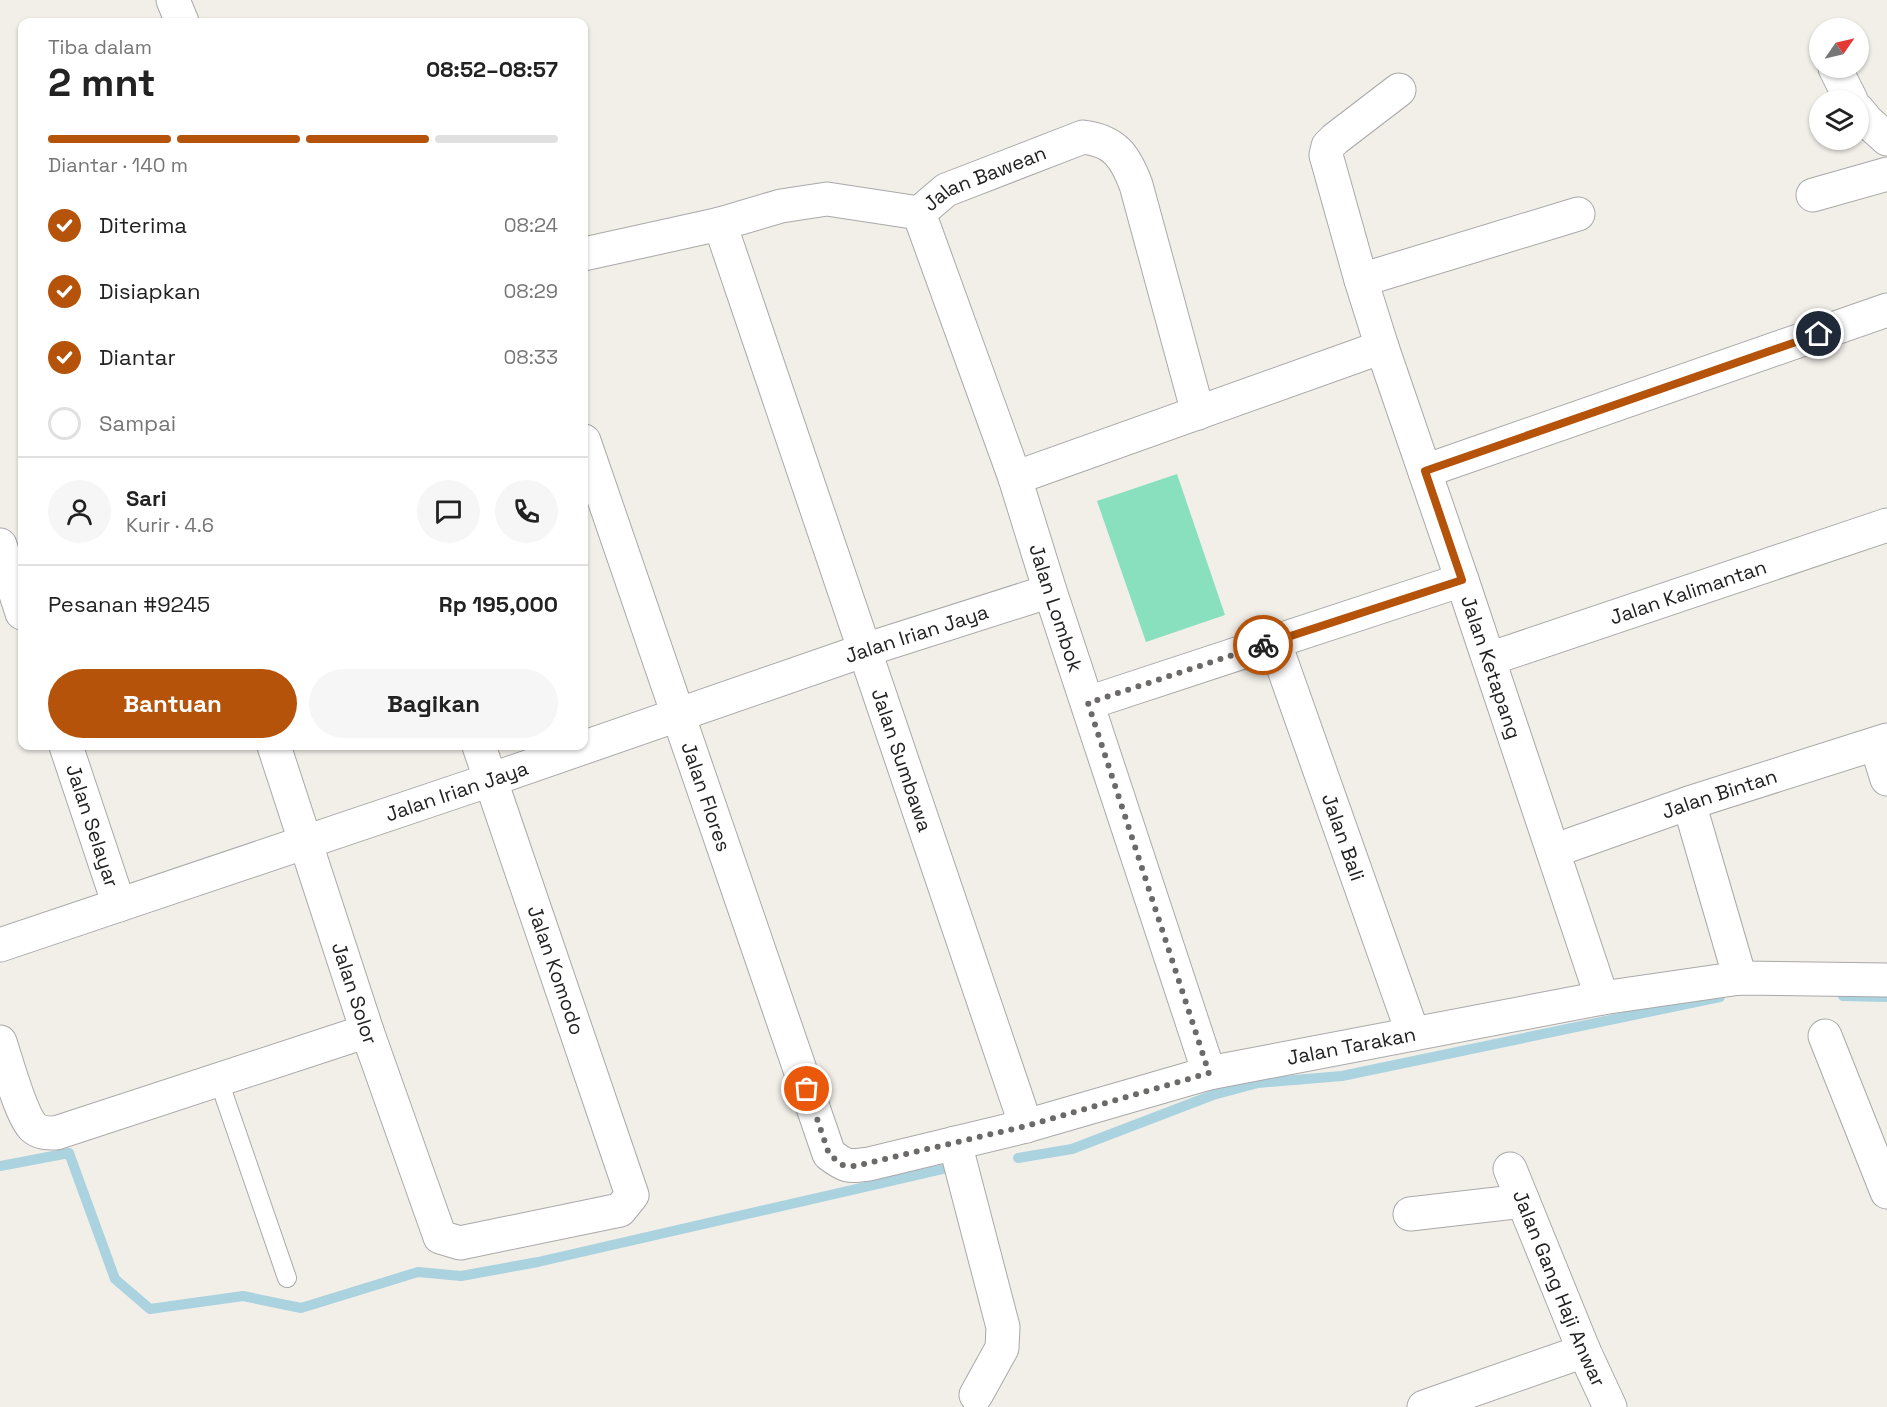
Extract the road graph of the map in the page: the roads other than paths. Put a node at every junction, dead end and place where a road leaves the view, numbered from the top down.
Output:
1 (173, 0) edge
2 (180, 18) edge
3 (1399, 90) dead end
4 (1869, 121) edge
5 (1887, 139) edge
6 (1887, 174) edge
7 (1813, 195) dead end
8 (920, 213) junction
9 (1578, 214) dead end
10 (720, 224) junction
11 (588, 253) edge
12 (1361, 280) junction
13 (1887, 310) edge
14 (1382, 347) junction
15 (1198, 413) junction
16 (588, 453) edge
17 (1425, 471) junction
18 (1015, 478) junction
19 (1887, 525) edge
20 (9, 549) edge
21 (1462, 580) junction
22 (1050, 591) junction
23 (18, 593) edge
24 (1274, 641) junction
25 (866, 650) junction
26 (1489, 659) junction
27 (1088, 703) junction
28 (677, 716) junction
29 (1881, 742) edge
30 (588, 746) edge
31 (67, 750) edge
32 (275, 750) edge
33 (480, 750) edge
34 (578, 750) edge
35 (1887, 779) edge
36 (490, 780) junction
37 (1689, 803) junction
38 (306, 842) junction
39 (1553, 851) junction
40 (119, 905) junction
41 (0, 945) edge
42 (1740, 978) junction
43 (1887, 980) edge
44 (1602, 998) junction
45 (367, 1031) junction
46 (1413, 1034) junction
47 (1825, 1036) dead end
48 (0, 1042) edge
49 (1209, 1073) junction
50 (219, 1081) junction
51 (1026, 1126) junction
52 (955, 1143) junction
53 (829, 1154) joint
54 (1881, 1160) edge
55 (1510, 1169) dead end
56 (1887, 1192) edge
57 (1523, 1201) junction
58 (1410, 1214) dead end
59 (440, 1237) joint
60 (286, 1278) dead end
61 (1584, 1351) junction
62 (976, 1395) dead end
63 (1424, 1407) edge
64 (1610, 1407) edge

1 - 2 street
3 - 12 street, Jalan Ketapang
4 - 5 street
6 - 7 street
8 - 10 street, Jalan Bawean
8 - 15 street, Jalan Bawean
8 - 18 street, Jalan Lombok
9 - 12 street
10 - 11 street, Jalan Bawean
10 - 25 street, Jalan Sumbawa
12 - 14 street, Jalan Ketapang
13 - 17 street
14 - 15 street
14 - 17 street, Jalan Ketapang
15 - 18 street
16 - 28 street, Jalan Flores
17 - 21 street, Jalan Ketapang
18 - 22 street, Jalan Lombok
19 - 26 street, Jalan Kalimantan
20 - 23 street
21 - 24 street
21 - 26 street, Jalan Ketapang
22 - 25 street, Jalan Irian Jaya
22 - 27 street, Jalan Lombok
24 - 27 street
24 - 46 street, Jalan Bali
25 - 28 street, Jalan Irian Jaya
25 - 51 street, Jalan Sumbawa
26 - 39 street, Jalan Ketapang
27 - 49 street, Jalan Lombok
28 - 30 street, Jalan Irian Jaya
28 - 53 street, Jalan Flores
29 - 35 street
29 - 37 street, Jalan Bintan
31 - 40 street, Jalan Selayar
32 - 38 street, Jalan Solor
33 - 36 street, Jalan Komodo
34 - 36 street, Jalan Irian Jaya
36 - 38 street, Jalan Irian Jaya
36 - 59 street, Jalan Komodo
37 - 39 street, Jalan Bintan
37 - 42 street
38 - 40 street, Jalan Irian Jaya
38 - 45 street, Jalan Solor
39 - 44 street, Jalan Ketapang
40 - 41 street, Jalan Irian Jaya
42 - 43 street, Jalan Tarakan
42 - 44 street, Jalan Tarakan
44 - 46 street, Jalan Tarakan
45 - 50 street
45 - 59 street, Jalan Solor
46 - 49 street, Jalan Tarakan
47 - 54 street
48 - 50 street
49 - 51 street, Jalan Tarakan
50 - 60 lane
51 - 52 street, Jalan Tarakan
52 - 53 street, Jalan Tarakan
52 - 62 street
54 - 56 street
55 - 57 street, Jalan Gang Haji Anwar
57 - 58 street
57 - 61 street, Jalan Gang Haji Anwar
61 - 63 street
61 - 64 street, Jalan Gang Haji Anwar

